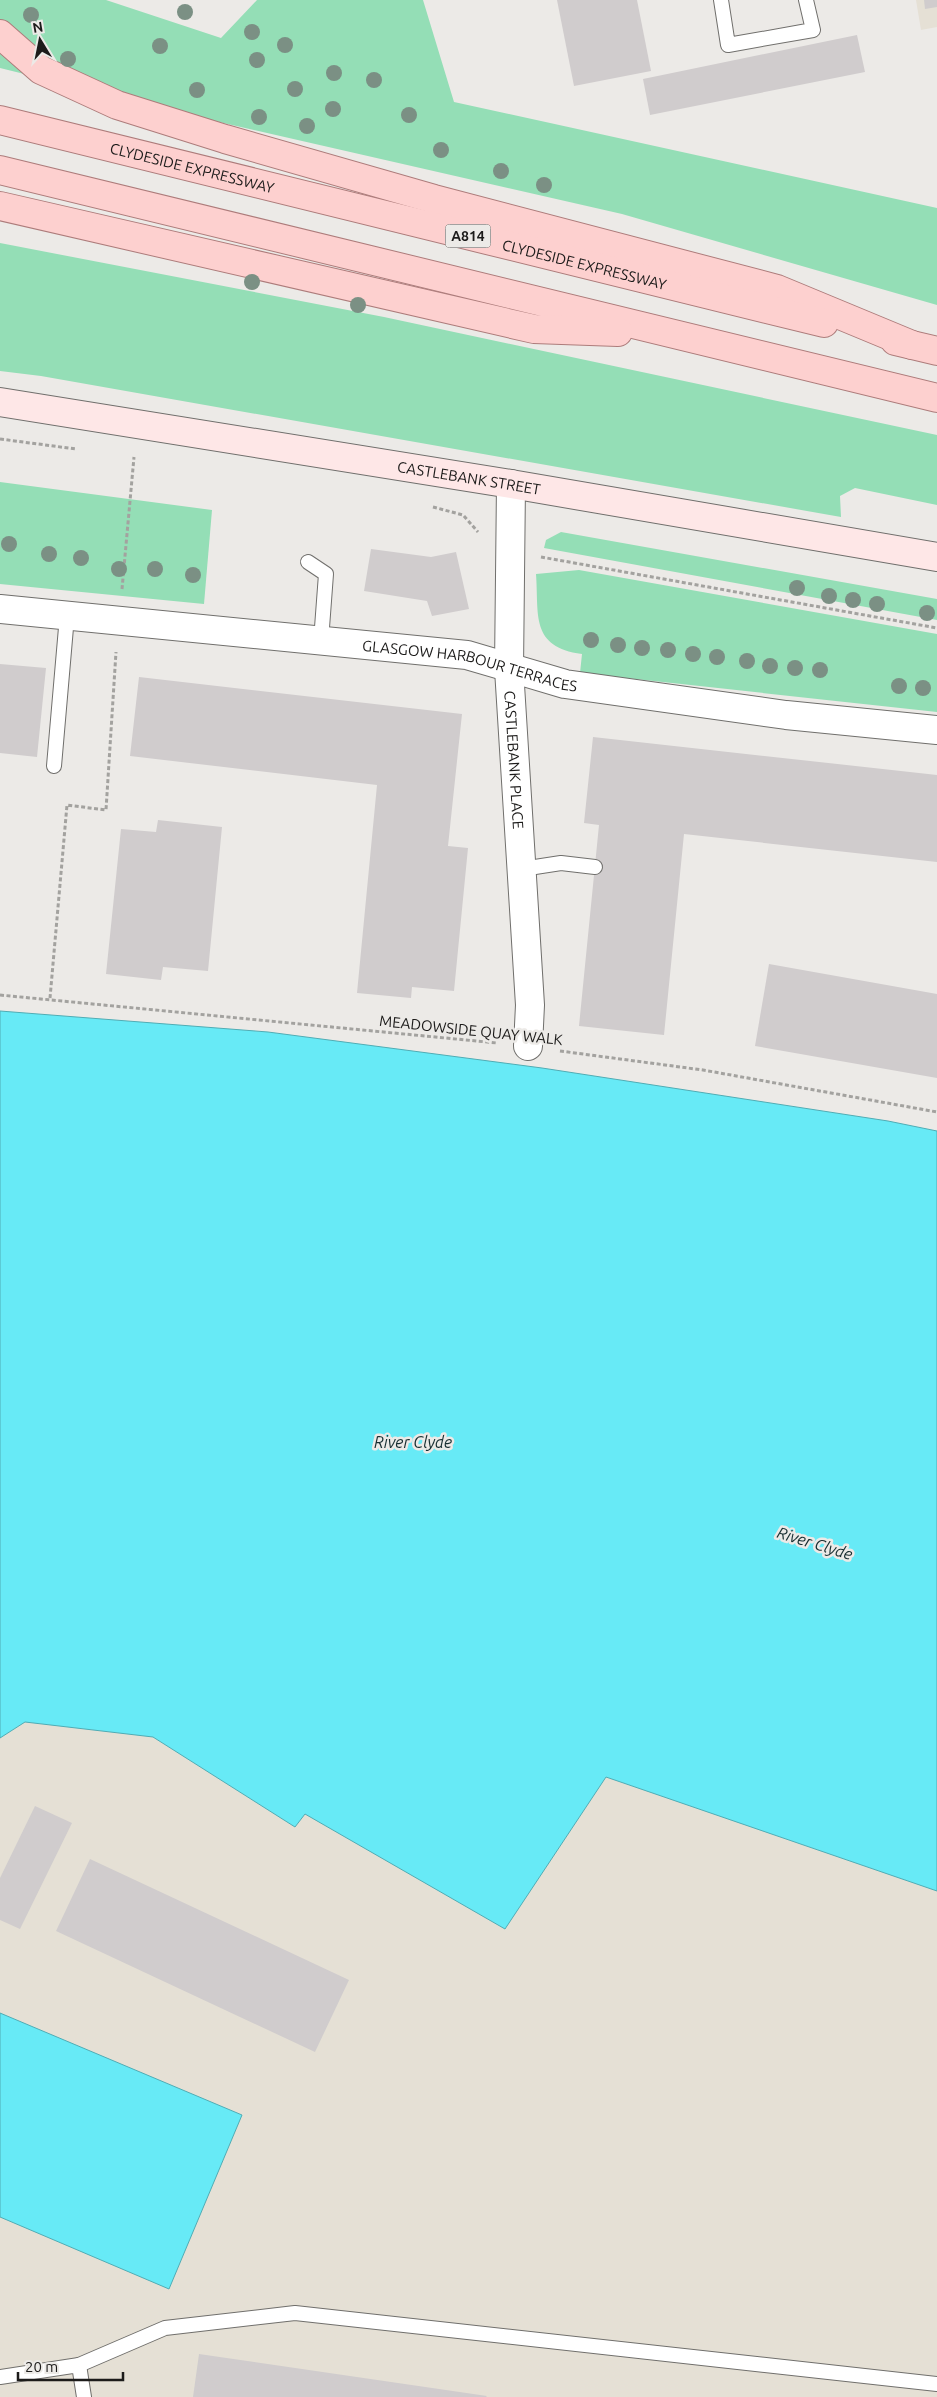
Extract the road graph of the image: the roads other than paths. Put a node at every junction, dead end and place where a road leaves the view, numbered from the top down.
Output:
1 (721, 0) edge
2 (806, 0) edge
3 (0, 34) edge
4 (0, 120) edge
5 (0, 170) edge
6 (0, 206) edge
7 (674, 334) junction
8 (924, 348) edge
9 (937, 398) edge
10 (0, 402) edge
11 (511, 484) junction
12 (937, 556) edge
13 (308, 562) dead end
14 (0, 609) edge
15 (66, 616) junction
16 (321, 641) junction
17 (509, 669) junction
18 (937, 730) edge
19 (54, 766) dead end
20 (595, 867) dead end
21 (522, 870) junction
22 (528, 1046) road end
23 (79, 2365) junction
24 (0, 2376) edge
25 (937, 2384) edge
26 (84, 2397) edge

1 - 2 lane
3 - 8 main road
4 - 8 main road, CLYDESIDE EXPRESSWAY / A814
5 - 7 main road
6 - 7 main road
7 - 9 main road
10 - 11 street, CASTLEBANK STREET
11 - 12 street, CASTLEBANK STREET
11 - 17 street, CASTLEBANK PLACE
13 - 16 lane
14 - 15 street, GLASGOW HARBOUR TERRACES
15 - 16 street, GLASGOW HARBOUR TERRACES
15 - 19 lane
16 - 17 street, GLASGOW HARBOUR TERRACES
17 - 18 street, GLASGOW HARBOUR TERRACES
17 - 21 street, CASTLEBANK PLACE
20 - 21 lane
21 - 22 street, CASTLEBANK PLACE
23 - 24 lane
23 - 25 lane
23 - 26 lane

